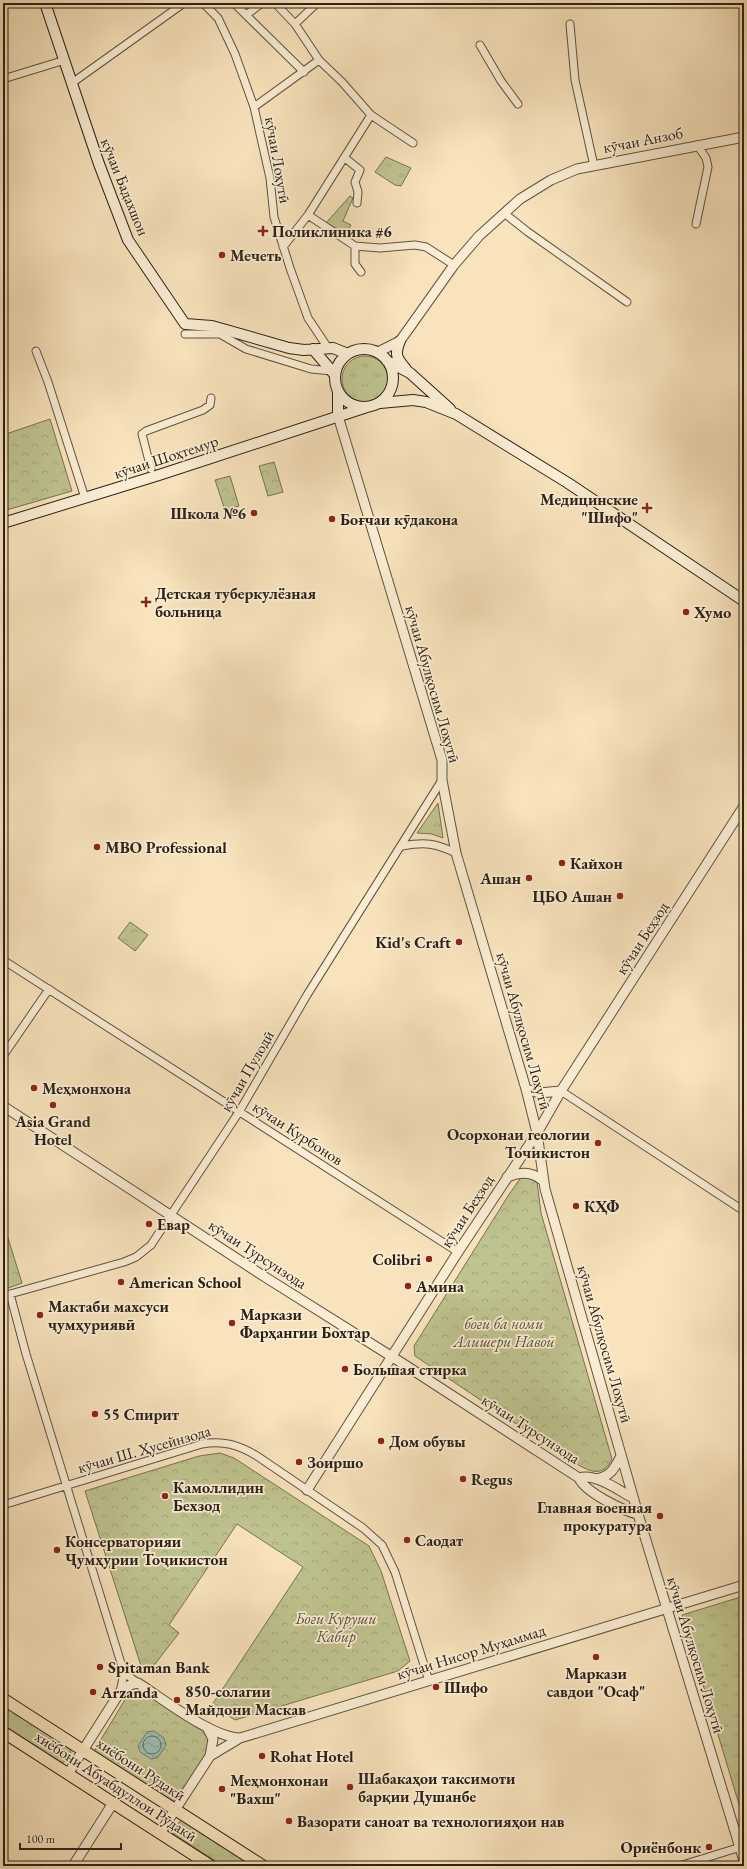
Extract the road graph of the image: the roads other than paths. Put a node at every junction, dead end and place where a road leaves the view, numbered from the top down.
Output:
1 (45, 3) edge
2 (184, 3) edge
3 (203, 3) edge
4 (234, 3) edge
5 (262, 3) edge
6 (276, 3) edge
7 (317, 3) edge
8 (246, 15) junction
9 (295, 24) junction
10 (570, 24) dead end
11 (480, 45) dead end
12 (65, 60) junction
13 (319, 60) junction
14 (304, 72) junction
15 (3, 78) edge
16 (72, 83) junction
17 (518, 104) dead end
18 (254, 107) junction
19 (371, 115) junction
20 (744, 137) edge
21 (413, 143) dead end
22 (697, 145) junction
23 (345, 158) junction
24 (594, 166) junction
25 (357, 203) dead end
26 (504, 213) junction
27 (308, 215) junction
28 (696, 224) dead end
29 (355, 246) junction
30 (283, 247) junction
31 (454, 265) junction
32 (361, 272) dead end
33 (627, 302) dead end
34 (185, 334) dead end
35 (400, 341) junction
36 (328, 348) junction
37 (308, 349) junction
38 (36, 351) dead end
39 (378, 352) junction
40 (348, 354) junction
41 (388, 361) junction
42 (334, 373) junction
43 (410, 373) junction
44 (338, 392) junction
45 (211, 398) dead end
46 (380, 403) junction
47 (366, 407) junction
48 (456, 414) junction
49 (338, 416) junction
50 (151, 469) dead end
51 (86, 498) junction
52 (3, 523) edge
53 (744, 601) edge
54 (442, 780) junction
55 (744, 806) edge
56 (402, 846) junction
57 (456, 853) junction
58 (3, 960) edge
59 (49, 989) junction
60 (3, 1056) edge
61 (526, 1089) junction
62 (561, 1091) junction
63 (3, 1106) edge
64 (240, 1112) junction
65 (537, 1134) junction
66 (507, 1177) junction
67 (542, 1180) junction
68 (744, 1211) edge
69 (171, 1215) junction
70 (458, 1252) junction
71 (6, 1295) edge
72 (391, 1356) junction
73 (621, 1456) junction
74 (579, 1478) junction
75 (596, 1479) junction
76 (66, 1486) junction
77 (306, 1490) junction
78 (633, 1498) junction
79 (3, 1505) edge
80 (638, 1514) junction
81 (744, 1585) edge
82 (667, 1608) junction
83 (124, 1673) junction
84 (429, 1681) junction
85 (138, 1683) junction
86 (120, 1692) junction
87 (3, 1699) edge
88 (206, 1726) junction
89 (3, 1732) edge
90 (240, 1738) junction
91 (83, 1750) junction
92 (210, 1756) junction
93 (68, 1774) junction
94 (113, 1803) junction
95 (175, 1810) junction
96 (160, 1833) junction
97 (742, 1847) edge
98 (744, 1861) edge
99 (73, 1866) edge
100 (211, 1866) edge
101 (263, 1866) edge
102 (680, 1866) edge

1 - 12 main road, кӯчаи Бадахшон
2 - 16 street
3 - 18 street, кӯчаи Лоҳутӣ
4 - 8 street
5 - 8 street
6 - 9 street
7 - 9 street
8 - 14 street
9 - 13 street
10 - 24 street
11 - 17 street
12 - 15 street
12 - 16 main road, кӯчаи Бадахшон
13 - 14 street
13 - 19 street
14 - 18 street
16 - 37 main road, кӯчаи Бадахшон
18 - 30 street, кӯчаи Лоҳутӣ
19 - 21 street
19 - 23 street
20 - 22 street, кӯчаи Анзоб
22 - 24 street, кӯчаи Анзоб
22 - 28 street
23 - 25 street
23 - 27 street
24 - 26 street, кӯчаи Анзоб
26 - 31 street, кӯчаи Анзоб
26 - 33 street
27 - 29 street
27 - 30 street
29 - 31 street
29 - 32 street
30 - 36 street, кӯчаи Лоҳутӣ
31 - 35 street, кӯчаи Анзоб
34 - 42 street
35 - 39 street
35 - 43 main road
36 - 37 main road, кӯчаи Бадахшон
36 - 40 main road, кӯчаи Бадахшон
37 - 42 main road
38 - 51 street
39 - 40 main road
39 - 41 main road
40 - 42 main road
41 - 43 main road
41 - 46 main road
42 - 44 main road
43 - 48 main road
44 - 47 main road
44 - 49 main road
45 - 50 street
46 - 47 main road
46 - 48 main road
47 - 49 main road, кӯчаи Шоҳтемур
48 - 53 main road
49 - 51 main road, кӯчаи Шоҳтемур
49 - 54 street, кӯчаи Абулқосим Лоҳутӣ
51 - 52 main road, кӯчаи Шоҳтемур
54 - 56 street, кӯчаи Пулодӣ
54 - 57 street, кӯчаи Абулқосим Лоҳутӣ
55 - 62 street, кӯчаи Беҳзод
56 - 57 street
56 - 64 street, кӯчаи Пулодӣ
57 - 61 street, кӯчаи Абулқосим Лоҳутӣ
58 - 59 street, кӯчаи Курбонов
59 - 60 street
59 - 64 street, кӯчаи Курбонов
61 - 62 street
61 - 65 street, кӯчаи Абулқосим Лоҳутӣ
62 - 65 street, кӯчаи Беҳзод
62 - 68 street
63 - 69 street, кӯчаи Турсунзода
64 - 69 street, кӯчаи Пулодӣ
64 - 70 street, кӯчаи Курбонов
65 - 66 street, кӯчаи Беҳзод
65 - 67 street, кӯчаи Абулқосим Лоҳутӣ
66 - 67 street
66 - 70 street, кӯчаи Беҳзод
67 - 73 street, кӯчаи Абулқосим Лоҳутӣ
69 - 71 street, кӯчаи Пулодӣ
69 - 72 street, кӯчаи Турсунзода
70 - 72 street, кӯчаи Беҳзод
71 - 76 street
72 - 74 street, кӯчаи Турсунзода
72 - 77 street, кӯчаи Беҳзод
73 - 75 street
73 - 78 street, кӯчаи Абулқосим Лоҳутӣ
74 - 75 street, кӯчаи Турсунзода
74 - 80 street, кӯчаи Турсунзода
75 - 78 street, кӯчаи Турсунзода
76 - 77 street, кӯчаи Ш. Ҳусейнзода
76 - 79 street, кӯчаи Ш. Ҳусейнзода
76 - 83 street
77 - 84 street, кӯчаи Ш. Ҳусейнзода
78 - 80 street, кӯчаи Абулқосим Лоҳутӣ
80 - 82 street, кӯчаи Абулқосим Лоҳутӣ
81 - 82 street, кӯчаи Нисор Муҳаммад
82 - 84 street, кӯчаи Нисор Муҳаммад
82 - 97 street, кӯчаи Абулқосим Лоҳутӣ
83 - 85 street
83 - 86 street
84 - 90 street, кӯчаи Нисор Муҳаммад
85 - 86 street
85 - 88 street
86 - 91 street
87 - 91 highway, хиёбони Рӯдакӣ
88 - 90 street
88 - 92 street, кӯчаи Нисор Муҳаммад
89 - 93 highway, хиёбони Абуабдуллои Рӯдакӣ
90 - 92 street, кӯчаи Нисор Муҳаммад
91 - 93 street
91 - 95 highway, хиёбони Рӯдакӣ
92 - 95 street, кӯчаи Нисор Муҳаммад
93 - 94 highway, хиёбони Абуабдуллои Рӯдакӣ
94 - 96 highway, хиёбони Абуабдуллои Рӯдакӣ
94 - 99 street
95 - 96 street, кӯчаи Нисор Муҳаммад
95 - 101 highway, хиёбони Рӯдакӣ
96 - 100 highway, хиёбони Абуабдуллои Рӯдакӣ
97 - 98 street, кӯчаи Абулқосим Лоҳутӣ
97 - 102 street

